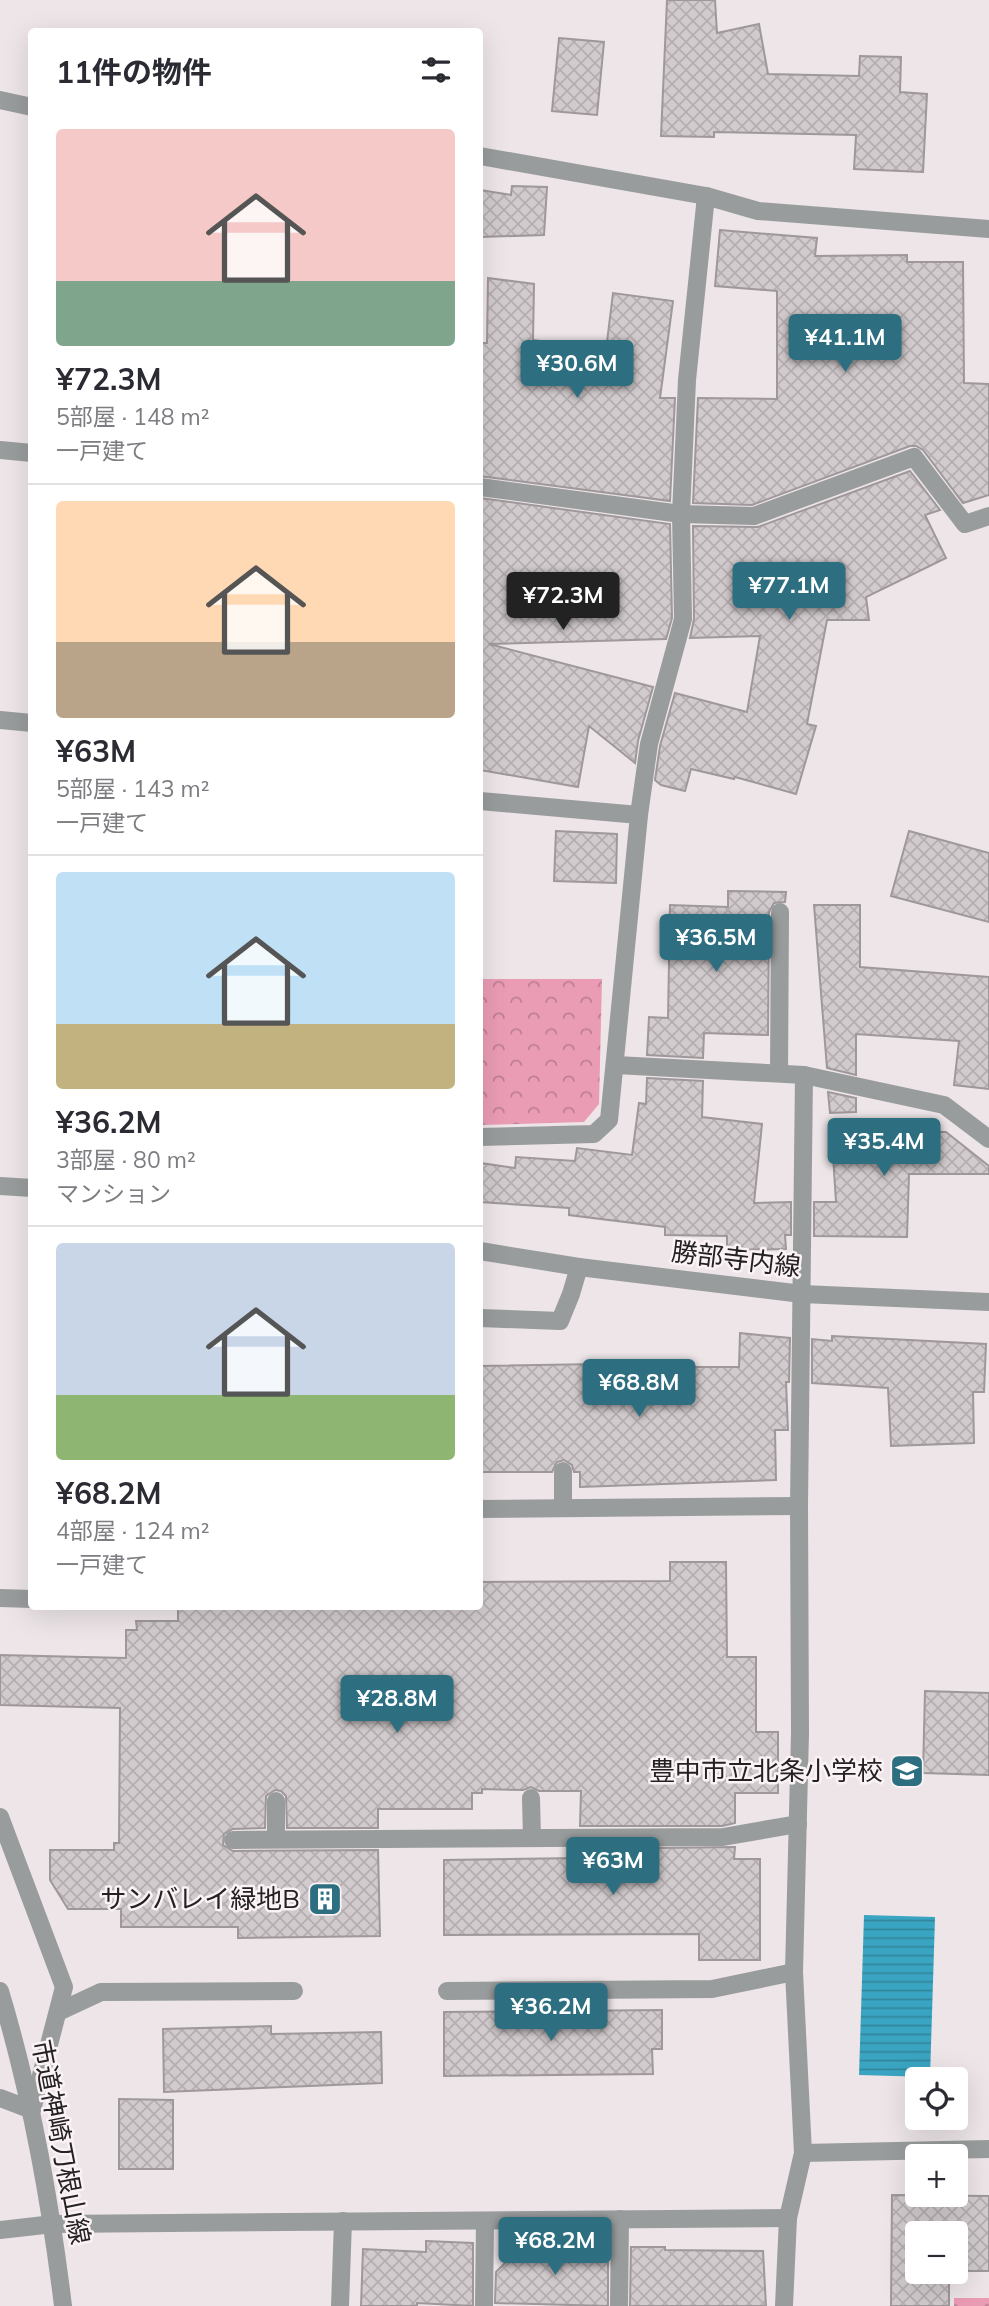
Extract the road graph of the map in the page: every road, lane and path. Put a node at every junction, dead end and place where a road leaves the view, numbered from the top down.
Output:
1 (0, 100) edge
2 (28, 106) edge
3 (483, 157) edge
4 (706, 196) junction
5 (989, 229) edge
6 (0, 450) edge
7 (28, 453) edge
8 (483, 487) edge
9 (681, 514) junction
10 (989, 516) edge
11 (0, 720) edge
12 (28, 723) edge
13 (483, 801) edge
14 (639, 816) junction
15 (780, 912) dead end
16 (616, 1065) junction
17 (779, 1073) junction
18 (804, 1075) junction
19 (483, 1137) edge
20 (989, 1139) edge
21 (0, 1186) edge
22 (28, 1188) edge
23 (483, 1251) edge
24 (579, 1267) junction
25 (802, 1294) junction
26 (989, 1302) edge
27 (483, 1318) edge
28 (563, 1471) dead end
29 (799, 1506) junction
30 (563, 1508) junction
31 (483, 1509) edge
32 (0, 1598) edge
33 (28, 1599) edge
34 (531, 1798) dead end
35 (276, 1801) dead end
36 (0, 1818) edge
37 (798, 1824) junction
38 (532, 1838) junction
39 (276, 1839) junction
40 (233, 1840) dead end
41 (794, 1972) junction
42 (0, 1991) edge
43 (294, 1992) dead end
44 (447, 1992) dead end
45 (58, 2012) junction
46 (0, 2098) edge
47 (32, 2110) junction
48 (989, 2149) edge
49 (803, 2153) junction
50 (788, 2218) junction
51 (620, 2219) junction
52 (343, 2221) junction
53 (485, 2221) junction
54 (53, 2224) junction
55 (0, 2230) edge
56 (63, 2306) edge
57 (340, 2306) edge
58 (484, 2306) edge
59 (619, 2306) edge
60 (784, 2306) edge

1 - 2 street
3 - 4 street
4 - 5 street
4 - 9 street
6 - 7 street
8 - 9 street
9 - 10 street
9 - 14 street
11 - 12 street
13 - 14 street
14 - 16 street
15 - 17 street
16 - 17 street
16 - 19 street
17 - 18 street
18 - 20 street
18 - 25 street
21 - 22 street
23 - 24 street, 勝部寺内線
24 - 25 street, 勝部寺内線
24 - 27 street
25 - 26 street, 勝部寺内線
25 - 29 street
28 - 30 street
29 - 30 street
29 - 37 street
30 - 31 street
32 - 33 street
34 - 38 street
35 - 39 street
36 - 45 street
37 - 38 street
37 - 41 street
38 - 39 street
39 - 40 street
41 - 44 street
41 - 49 street
42 - 47 street, 市道神崎刀根山線
43 - 45 street
45 - 47 street
46 - 47 street
47 - 54 street, 市道神崎刀根山線
48 - 49 street
49 - 50 street
50 - 51 street
50 - 60 street
51 - 53 street
51 - 59 street
52 - 53 street
52 - 54 street
52 - 57 street
53 - 58 street
54 - 55 street
54 - 56 street, 市道神崎刀根山線

